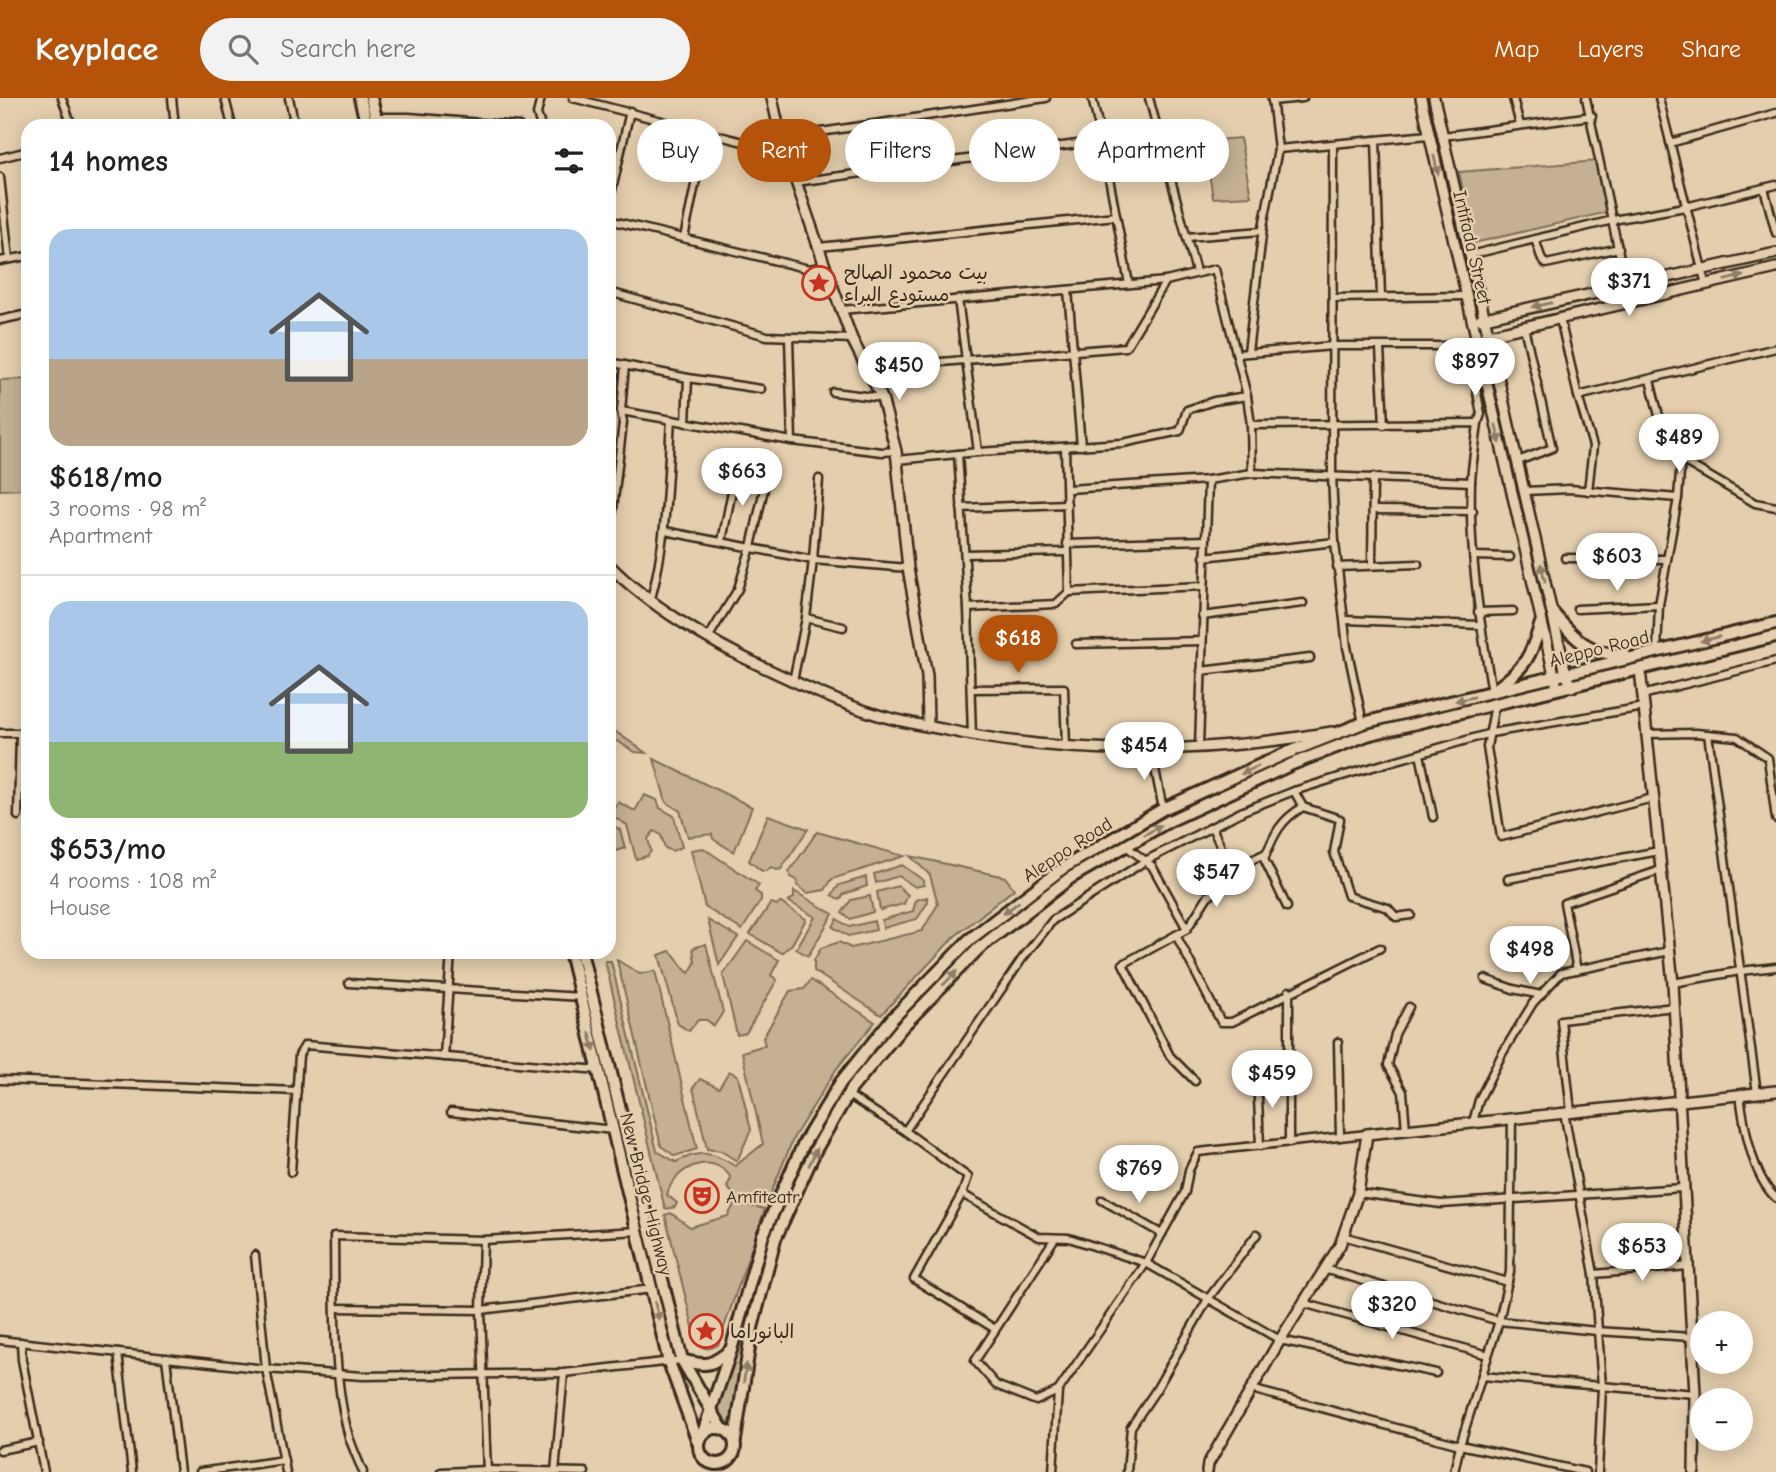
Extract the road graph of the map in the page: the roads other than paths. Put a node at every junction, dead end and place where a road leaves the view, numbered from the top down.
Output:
1 (62, 98) edge
2 (172, 98) edge
3 (225, 98) edge
4 (289, 98) edge
5 (360, 98) edge
6 (371, 98) edge
7 (541, 98) edge
8 (573, 98) edge
9 (772, 98) edge
10 (1046, 98) edge
11 (1092, 98) edge
12 (1149, 98) edge
13 (1303, 98) edge
14 (1421, 98) edge
15 (1434, 98) edge
16 (1513, 98) edge
17 (1586, 98) edge
18 (1659, 98) edge
19 (1272, 99) edge
20 (630, 111) junction
21 (1776, 113) edge
22 (1592, 116) junction
23 (70, 119) edge
24 (174, 119) edge
25 (230, 119) edge
26 (294, 119) edge
27 (366, 119) edge
28 (376, 119) edge
29 (393, 119) edge
30 (433, 119) edge
31 (539, 119) edge
32 (659, 119) edge
33 (777, 119) edge
34 (1097, 119) edge
35 (1155, 119) edge
36 (1520, 125) junction
37 (831, 134) edge
38 (1429, 135) junction
39 (1443, 136) junction
40 (1376, 141) junction
41 (1670, 142) junction
42 (1074, 145) edge
43 (1333, 145) junction
44 (1278, 149) junction
45 (21, 153) edge
46 (0, 158) edge
47 (616, 172) edge
48 (0, 177) edge
49 (831, 177) edge
50 (696, 182) edge
51 (796, 182) edge
52 (1110, 182) edge
53 (1172, 182) edge
54 (1776, 185) edge
55 (1764, 188) junction
56 (1685, 207) junction
57 (1116, 216) junction
58 (1613, 220) junction
59 (616, 222) edge
60 (1262, 231) junction
61 (1776, 233) edge
62 (1186, 237) junction
63 (684, 239) junction
64 (1535, 239) junction
65 (818, 247) junction
66 (1619, 248) junction
67 (1776, 253) edge
68 (1470, 255) junction
69 (21, 257) edge
70 (9, 259) junction
71 (0, 261) edge
72 (825, 266) junction
73 (1776, 268) edge
74 (1702, 270) junction
75 (1196, 272) junction
76 (1166, 281) junction
77 (1129, 284) junction
78 (1706, 285) junction
79 (1626, 286) junction
80 (1068, 290) junction
81 (616, 294) edge
82 (1466, 296) junction
83 (1381, 297) junction
84 (1334, 298) junction
85 (958, 299) junction
86 (841, 310) junction
87 (21, 316) edge
88 (1484, 318) junction
89 (1560, 319) junction
90 (0, 320) edge
91 (1472, 321) junction
92 (1524, 327) junction
93 (1489, 335) junction
94 (789, 338) junction
95 (852, 339) junction
96 (1474, 343) junction
97 (1333, 346) junction
98 (1380, 348) junction
99 (1776, 348) edge
100 (1074, 352) junction
101 (1248, 352) junction
102 (1237, 354) junction
103 (966, 358) junction
104 (616, 363) edge
105 (625, 365) junction
106 (867, 368) junction
107 (688, 378) junction
108 (1650, 380) junction
109 (761, 389) dead end
110 (833, 392) dead end
111 (1247, 396) junction
112 (1578, 396) junction
113 (883, 398) junction
114 (621, 411) junction
115 (671, 420) junction
116 (686, 423) junction
117 (1478, 423) junction
118 (1251, 425) junction
119 (1333, 425) junction
120 (1384, 425) junction
121 (792, 442) junction
122 (1081, 446) junction
123 (1065, 447) junction
124 (978, 452) junction
125 (958, 454) junction
126 (896, 456) junction
127 (1681, 460) junction
128 (1518, 461) junction
129 (736, 471) dead end
130 (768, 471) dead end
131 (1252, 473) junction
132 (1332, 475) junction
133 (1373, 477) junction
134 (819, 479) dead end
135 (1208, 480) junction
136 (1471, 482) junction
137 (616, 483) edge
138 (1068, 489) junction
139 (1525, 491) junction
140 (1588, 491) junction
141 (1678, 498) junction
142 (1068, 504) junction
143 (1776, 507) edge
144 (961, 508) junction
145 (1374, 510) junction
146 (1472, 511) junction
147 (665, 531) junction
148 (1205, 540) junction
149 (722, 541) junction
150 (1335, 542) junction
151 (1067, 544) junction
152 (751, 547) junction
153 (1067, 552) junction
154 (965, 554) junction
155 (1474, 556) junction
156 (1204, 557) junction
157 (1510, 557) dead end
158 (1564, 558) dead end
159 (1666, 559) junction
160 (813, 560) junction
161 (1418, 564) dead end
162 (1372, 565) junction
163 (1338, 567) junction
164 (908, 568) junction
165 (616, 571) edge
166 (1203, 586) junction
167 (1069, 592) junction
168 (651, 599) junction
169 (1303, 603) dead end
170 (1659, 605) junction
171 (968, 608) junction
172 (1577, 609) dead end
173 (1513, 611) dead end
174 (1478, 612) junction
175 (1552, 612) junction
176 (1202, 616) junction
177 (806, 618) junction
178 (1345, 620) junction
179 (1541, 623) junction
180 (1776, 623) edge
181 (1480, 625) junction
182 (844, 627) dead end
183 (1776, 636) edge
184 (708, 638) junction
185 (1202, 641) junction
186 (1076, 644) dead end
187 (1657, 652) junction
188 (1638, 656) junction
189 (1310, 658) dead end
190 (1776, 661) edge
191 (1640, 669) junction
192 (1201, 671) junction
193 (1561, 676) junction
194 (793, 681) junction
195 (1572, 687) junction
196 (972, 689) junction
197 (1558, 690) junction
198 (1492, 692) junction
199 (1642, 695) junction
200 (1495, 704) junction
201 (1644, 707) junction
202 (1363, 723) junction
203 (928, 726) junction
204 (1344, 730) junction
205 (0, 733) edge
206 (20, 733) joint
207 (1491, 733) junction
208 (1647, 734) junction
209 (1708, 734) junction
210 (972, 736) junction
211 (1199, 747) junction
212 (1066, 748) junction
213 (1151, 749) junction
214 (1420, 754) junction
215 (1294, 791) junction
216 (1653, 798) junction
217 (1303, 807) junction
218 (1163, 809) junction
219 (18, 816) dead end
220 (1433, 817) dead end
221 (1776, 820) edge
222 (1212, 827) junction
223 (1126, 846) junction
224 (1659, 850) junction
225 (1267, 852) junction
226 (1146, 861) junction
227 (1661, 870) junction
228 (1508, 879) dead end
229 (1236, 881) junction
230 (1287, 907) dead end
231 (1411, 915) dead end
232 (1187, 929) junction
233 (1176, 935) junction
234 (1380, 947) dead end
235 (1670, 951) junction
236 (451, 959) edge
237 (572, 959) edge
238 (583, 959) edge
239 (1776, 967) edge
240 (1577, 970) junction
241 (1740, 971) junction
242 (1485, 979) dead end
243 (349, 983) dead end
244 (1673, 983) junction
245 (449, 989) junction
246 (1289, 992) junction
247 (1541, 995) junction
248 (581, 997) junction
249 (1409, 1007) dead end
250 (1674, 1007) junction
251 (1338, 1042) dead end
252 (444, 1057) junction
253 (599, 1070) junction
254 (1257, 1074) dead end
255 (0, 1080) edge
256 (1195, 1081) dead end
257 (297, 1090) junction
258 (1776, 1091) edge
259 (1756, 1093) junction
260 (848, 1095) junction
261 (1740, 1095) junction
262 (1679, 1102) junction
263 (451, 1112) dead end
264 (1567, 1112) junction
265 (1512, 1118) junction
266 (1473, 1122) junction
267 (613, 1130) junction
268 (1406, 1130) junction
269 (905, 1131) junction
270 (1367, 1134) junction
271 (1340, 1137) junction
272 (1289, 1143) junction
273 (1259, 1146) junction
274 (290, 1172) dead end
275 (1683, 1188) junction
276 (1358, 1193) junction
277 (962, 1194) junction
278 (1579, 1195) junction
279 (1776, 1198) edge
280 (1102, 1200) dead end
281 (1512, 1200) junction
282 (638, 1231) junction
283 (1162, 1234) junction
284 (1257, 1234) dead end
285 (1343, 1236) junction
286 (1055, 1238) junction
287 (482, 1240) junction
288 (255, 1255) dead end
289 (1146, 1263) junction
290 (1688, 1266) junction
291 (1324, 1269) junction
292 (1594, 1274) junction
293 (1508, 1282) junction
294 (652, 1289) junction
295 (1208, 1299) junction
296 (1303, 1303) junction
297 (335, 1308) junction
298 (481, 1310) junction
299 (1690, 1313) edge
300 (1499, 1321) junction
301 (995, 1329) junction
302 (1597, 1331) junction
303 (1690, 1337) edge
304 (0, 1340) edge
305 (1280, 1340) junction
306 (21, 1342) junction
307 (731, 1350) junction
308 (118, 1353) junction
309 (1489, 1355) junction
310 (166, 1358) junction
311 (682, 1360) junction
312 (669, 1362) junction
313 (266, 1369) junction
314 (564, 1373) junction
315 (1436, 1373) dead end
316 (340, 1374) junction
317 (485, 1374) junction
318 (1482, 1376) junction
319 (1602, 1387) junction
320 (1251, 1389) junction
321 (1058, 1391) junction
322 (1690, 1394) edge
323 (711, 1413) junction
324 (721, 1427) junction
325 (700, 1438) junction
326 (735, 1440) junction
327 (39, 1442) junction
328 (1460, 1445) junction
329 (0, 1450) edge
330 (1694, 1451) edge
331 (703, 1458) junction
332 (730, 1459) junction
333 (284, 1460) junction
334 (1558, 1469) edge
335 (487, 1471) edge
336 (555, 1471) edge
337 (44, 1472) edge
338 (132, 1472) edge
339 (180, 1472) edge
340 (200, 1472) edge
341 (286, 1472) edge
342 (363, 1472) edge
343 (440, 1472) edge
344 (585, 1472) edge
345 (706, 1472) edge
346 (731, 1472) edge
347 (1053, 1472) edge
348 (1127, 1472) edge
349 (1207, 1472) edge
350 (1454, 1472) edge
351 (1585, 1472) edge
352 (1598, 1472) edge
353 (1694, 1472) edge

1 - 23 street
2 - 24 street
3 - 25 street
4 - 26 street
5 - 27 main road
6 - 28 main road
7 - 31 street
8 - 20 street
9 - 33 street
10 - 37 street
11 - 34 street
12 - 35 street
13 - 19 street
14 - 38 street, Intifada Street
15 - 39 street, Intifada Street
16 - 36 street
17 - 22 street
18 - 41 street
19 - 44 street
20 - 32 street
20 - 47 street
21 - 41 street
22 - 36 street
22 - 58 street
29 - 30 street
36 - 39 street
38 - 40 street
38 -> 82 street, Intifada Street
39 - 68 street, Intifada Street
40 - 43 street
40 - 83 street
41 - 56 street
42 - 49 street
43 - 44 street
43 - 84 street
44 - 60 street
45 - 46 street
48 - 70 street
50 - 63 street
51 - 65 street
52 - 57 street
53 - 62 street
54 - 55 street
55 - 56 street
55 - 61 street
56 - 58 street
56 - 74 street
57 - 65 street
57 - 77 street
58 - 64 street
58 - 66 street
59 - 63 street
60 - 62 street
60 - 101 street
62 - 75 street
63 - 72 street
64 - 66 street
64 - 68 street
65 - 72 street
66 - 79 street
67 - 74 street
68 - 88 street, Intifada Street
69 - 70 street
70 - 71 street
72 - 86 street
78 -> 73 street
74 - 78 street
74 - 79 street
75 - 76 street
75 - 102 street
76 - 77 street
76 - 100 street
77 - 80 street
78 - 89 street
79 -> 88 street
80 - 85 street
80 - 100 street
81 - 94 street
82 - 83 street
82 - 91 street, Intifada Street
83 - 84 street
84 - 97 street
85 - 86 street
85 - 103 street
86 - 95 street
87 - 90 street
88 - 91 street
88 - 93 street, Intifada Street
89 - 92 street
89 - 112 street
91 - 96 street, Intifada Street
92 - 93 street
92 - 128 street
93 - 96 street
93 - 128 street, Intifada Street
94 - 95 street
94 - 121 street
95 - 106 street
96 - 98 street
96 - 117 street
96 -> 179 street, Intifada Street
97 - 98 street
97 - 101 street
97 - 119 street
98 - 120 street
99 - 108 street
100 - 103 street
100 - 122 street
101 - 102 street
102 - 111 street
103 - 106 street
103 - 124 street
104 - 105 street
105 - 107 street
105 - 114 street
106 - 113 street
107 - 109 street
107 - 116 street
108 - 112 street
108 - 127 street
110 - 113 street
111 - 118 street
111 - 122 street
112 - 140 street
113 - 126 street
114 - 115 street
114 - 137 street
115 - 116 street
115 - 147 street
116 - 121 street
117 - 120 street
117 - 136 street
118 - 119 street
118 - 131 street
119 - 120 street
119 - 132 street
121 - 126 street
122 - 123 street
123 - 124 street
123 - 138 street
124 - 125 street
125 - 126 street
125 - 144 street
126 - 164 street
127 - 141 street
127 - 143 street
128 - 139 street, Intifada Street
129 - 149 street
130 - 152 street
131 - 132 street
131 - 135 street
132 - 133 street
132 - 150 street
133 - 136 street
133 - 145 street
134 - 160 street
135 - 138 street
135 - 148 street
136 - 146 street
138 - 142 street
139 - 140 street
175 -> 139 street, Intifada Street
140 - 141 street
141 - 159 street
142 - 144 street
142 - 151 street
144 - 154 street
145 - 146 street
145 - 162 street
146 - 155 street
147 - 149 street
147 - 168 street
148 - 151 street
148 - 156 street
149 - 152 street
150 - 156 street
150 - 163 street
151 - 153 street
152 - 160 street
152 - 184 street
153 - 154 street
153 - 167 street
154 - 171 street
155 - 157 street
155 - 174 street
156 - 166 street
158 - 159 street
159 - 170 street
160 - 164 street
160 - 177 street
161 - 162 street
162 - 163 street
163 - 178 street
164 - 203 street
165 - 168 street
166 - 167 street
166 - 176 street
167 - 171 street
168 - 184 street
169 - 176 street
170 - 172 street
170 - 187 street
171 - 196 street
173 - 174 street
174 - 181 street
175 - 188 main road
175 - 193 street, Intifada Street
176 - 185 street
177 - 182 street
177 - 194 street
178 - 181 street
178 - 202 street
179 - 193 street, Intifada Street
179 - 198 main road
180 -> 187 main road, Aleppo Road
181 - 198 street
183 - 191 main road, Aleppo Road
184 - 194 street
185 - 186 street
185 - 192 street
187 - 188 main road, Aleppo Road
188 - 193 main road, Aleppo Road
189 - 192 street
190 - 199 street
191 - 195 main road, Aleppo Road
191 - 199 street
192 - 211 street
193 - 195 street, Intifada Street
193 - 197 street, Intifada Street
193 - 198 main road, Aleppo Road
194 - 203 street
195 - 197 main road, Aleppo Road
196 - 210 street
196 - 212 street
197 - 200 main road, Aleppo Road
198 -> 202 main road, Aleppo Road
199 - 201 street
200 - 207 street
223 -> 200 main road, Aleppo Road
201 - 207 street
201 - 208 street
202 - 204 main road, Aleppo Road
203 - 210 street
204 - 211 street
204 -> 218 main road, Aleppo Road
205 - 206 street
206 - 219 street
207 - 214 street
207 - 216 street
208 - 209 street
208 - 216 street
209 - 221 street
209 - 241 street
210 - 212 street
211 - 213 street
212 - 213 street
213 - 218 street
214 - 215 street
214 - 220 street
215 - 217 street
215 - 222 street
216 - 224 street
217 - 225 street
217 - 231 street
218 -> 307 main road, Aleppo Road
222 - 226 street
222 - 229 street
223 - 226 street
260 -> 223 main road, Aleppo Road
224 - 227 street
224 - 228 street
225 - 229 street
225 - 230 street
226 - 232 street
226 - 269 street
227 - 235 street
227 - 240 street
229 - 232 street
232 - 233 street
233 - 246 street
233 - 256 street
234 - 246 street
235 - 240 street
235 - 244 street
236 - 245 street
237 - 248 main road, New Bridge Highway
238 - 311 main road, New Bridge Highway
239 - 241 street
240 - 247 street
241 - 244 street
241 - 259 street
242 - 247 street
243 - 245 street
244 - 250 street
245 - 248 street
245 - 252 street
246 - 272 street
247 - 266 street
248 -> 253 main road, New Bridge Highway
249 - 268 street
250 - 262 street
250 - 264 street
251 - 271 street
252 - 253 street
252 - 257 street
253 - 267 main road, New Bridge Highway
254 - 273 street
255 - 257 street
257 - 274 street
258 - 259 street
259 - 261 street
260 - 269 street
326 -> 260 main road, Aleppo Road
261 - 262 street
261 - 279 street
262 - 264 street
262 - 275 street
263 - 267 street
264 - 265 street
264 - 278 street
265 - 266 street
265 - 281 street
266 - 268 street
267 - 282 main road, New Bridge Highway
268 - 270 street
269 - 277 street
270 - 271 street
270 - 276 street
271 - 272 street
272 - 273 street
273 - 283 street
275 - 278 street
275 - 290 street
276 - 281 street
276 - 285 street
277 - 286 street
277 - 301 street
278 - 281 street
278 - 292 street
280 - 283 street
281 - 293 street
282 - 287 street
282 - 294 main road, New Bridge Highway
283 - 289 street
284 - 295 street
285 - 291 street
285 - 293 street
286 - 289 street
286 - 301 street
287 - 297 street
287 - 298 street
288 - 313 street
289 - 295 street
289 - 321 street
290 - 292 street
290 - 299 street
291 - 296 street
291 - 300 street
292 - 302 street
293 - 300 street
294 - 298 street
294 -> 312 main road, New Bridge Highway
295 - 305 street
295 - 348 street
296 - 305 street
296 - 309 street
297 - 298 street
297 - 316 street
298 - 317 street
300 - 302 street
300 - 309 street
301 - 321 street
302 - 303 street
302 - 319 street
304 - 306 street
305 - 315 street
305 - 320 street
306 - 308 street
306 - 327 street
307 - 311 main road
307 - 323 main road, Aleppo Road
308 - 310 street
308 - 338 street
309 - 318 street
310 - 313 street
310 - 339 street
311 - 312 street
311 - 323 main road, New Bridge Highway
312 - 314 street
312 - 325 main road, New Bridge Highway
313 - 316 street
313 - 333 street
314 - 317 street
314 - 336 street
316 - 317 street
316 - 342 street
317 - 335 street
318 - 319 street
318 - 328 street
319 - 322 street
319 - 352 street
320 - 328 street
320 - 349 street
321 - 347 street
323 - 324 main road, New Bridge Highway
323 - 325 main road, Aleppo Road
324 - 325 main road
324 - 326 main road
325 - 331 main road
326 - 332 main road
327 - 329 street
327 - 337 street
328 - 334 street
328 - 350 street
330 - 353 street
331 - 332 main road
331 - 345 main road
332 - 346 main road
333 - 340 street
333 - 341 street
334 - 351 street
335 - 336 street
335 - 343 street
336 - 344 street

